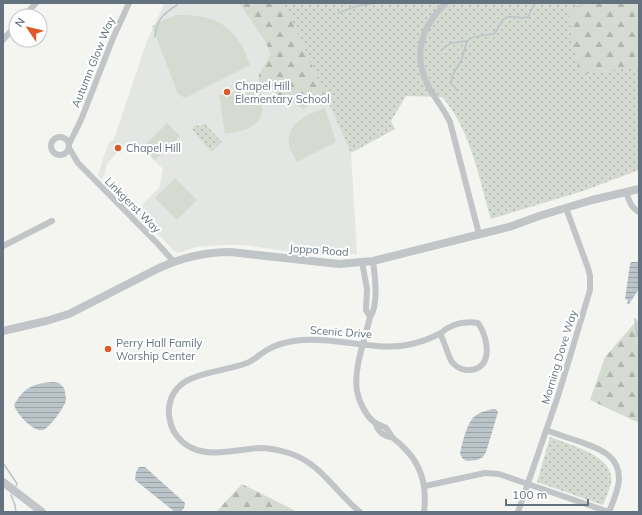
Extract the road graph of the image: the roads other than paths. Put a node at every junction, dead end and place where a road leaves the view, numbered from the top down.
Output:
1 (129, 3) edge
2 (446, 3) edge
3 (75, 128) junction
4 (62, 138) junction
5 (69, 146) junction
6 (63, 154) junction
7 (78, 164) junction
8 (639, 189) edge
9 (626, 192) junction
10 (566, 208) junction
11 (639, 212) edge
12 (52, 221) dead end
13 (479, 234) junction
14 (3, 246) edge
15 (373, 261) junction
16 (174, 262) junction
17 (362, 262) junction
18 (370, 317) junction
19 (3, 331) edge
20 (440, 334) junction
21 (364, 344) junction
22 (546, 430) junction
23 (3, 482) edge
24 (527, 484) junction
25 (425, 486) junction
26 (42, 512) edge
27 (360, 512) edge
28 (424, 512) edge
29 (518, 512) edge
30 (609, 512) edge

1 - 3 street, Autumn Glow Way
2 - 13 street
3 - 4 street, Autumn Glow Way
3 - 5 street, Autumn Glow Way
4 - 5 street
4 - 6 street
5 - 6 street
5 - 7 street, Linkgerst Way
6 - 7 street, Linkgerst Way
7 - 16 street, Linkgerst Way
8 - 9 street, Joppa Road
9 - 10 street, Joppa Road
9 - 11 street
10 - 13 street, Joppa Road
10 - 22 street, Morning Dove Way
12 - 14 street
13 - 15 street, Joppa Road
15 - 17 street, Joppa Road
15 - 18 street
16 - 17 street, Joppa Road
16 - 19 street, Joppa Road
17 - 18 street
18 - 21 street
20 - 20 street, Scenic Drive
20 - 21 street, Scenic Drive
21 - 25 street
21 - 27 street, Scenic Drive
22 - 24 street, Morning Dove Way
22 - 30 street
23 - 26 street
24 - 25 street
24 - 29 street, Morning Dove Way
24 - 30 street
25 - 28 street

